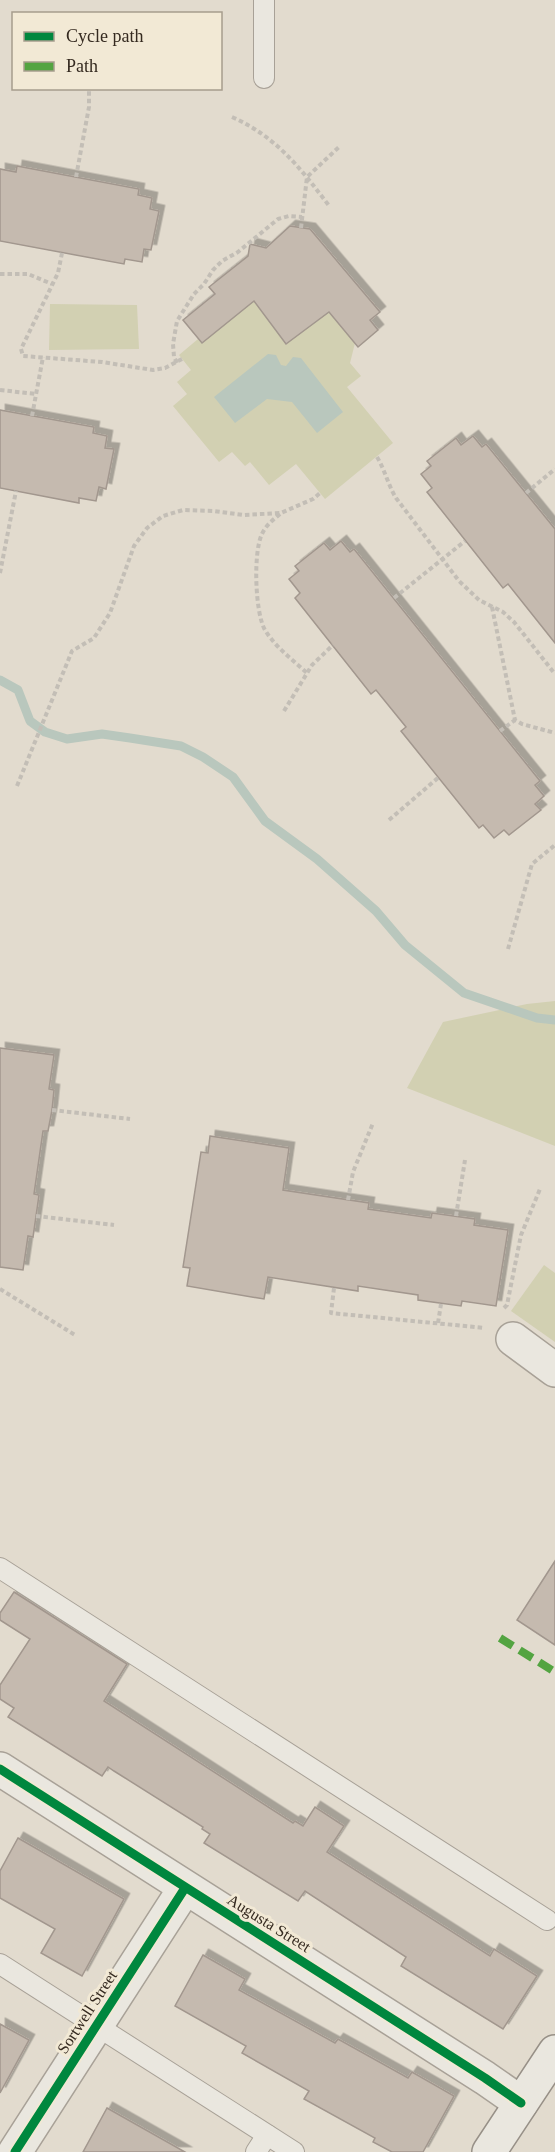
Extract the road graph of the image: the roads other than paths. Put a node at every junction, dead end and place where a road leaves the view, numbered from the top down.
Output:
1 (264, 0) edge
2 (264, 78) dead end
3 (500, 1327) road end
4 (555, 1370) edge
5 (0, 1568) edge
6 (0, 1769) edge
7 (184, 1888) junction
8 (547, 1920) dead end
9 (0, 1964) edge
10 (96, 2025) junction
11 (555, 2052) edge
12 (521, 2103) junction
13 (267, 2135) junction
14 (15, 2152) edge
15 (256, 2152) edge
16 (294, 2152) edge
17 (489, 2152) edge

1 - 2 lane
3 - 4 street
5 - 8 lane
6 - 7 street, Augusta Street
7 - 10 street, Sortwell Street
7 - 12 street, Augusta Street
9 - 10 lane
10 - 13 lane
10 - 14 street, Sortwell Street
11 - 12 street
12 - 17 street
13 - 15 lane
13 - 16 lane

